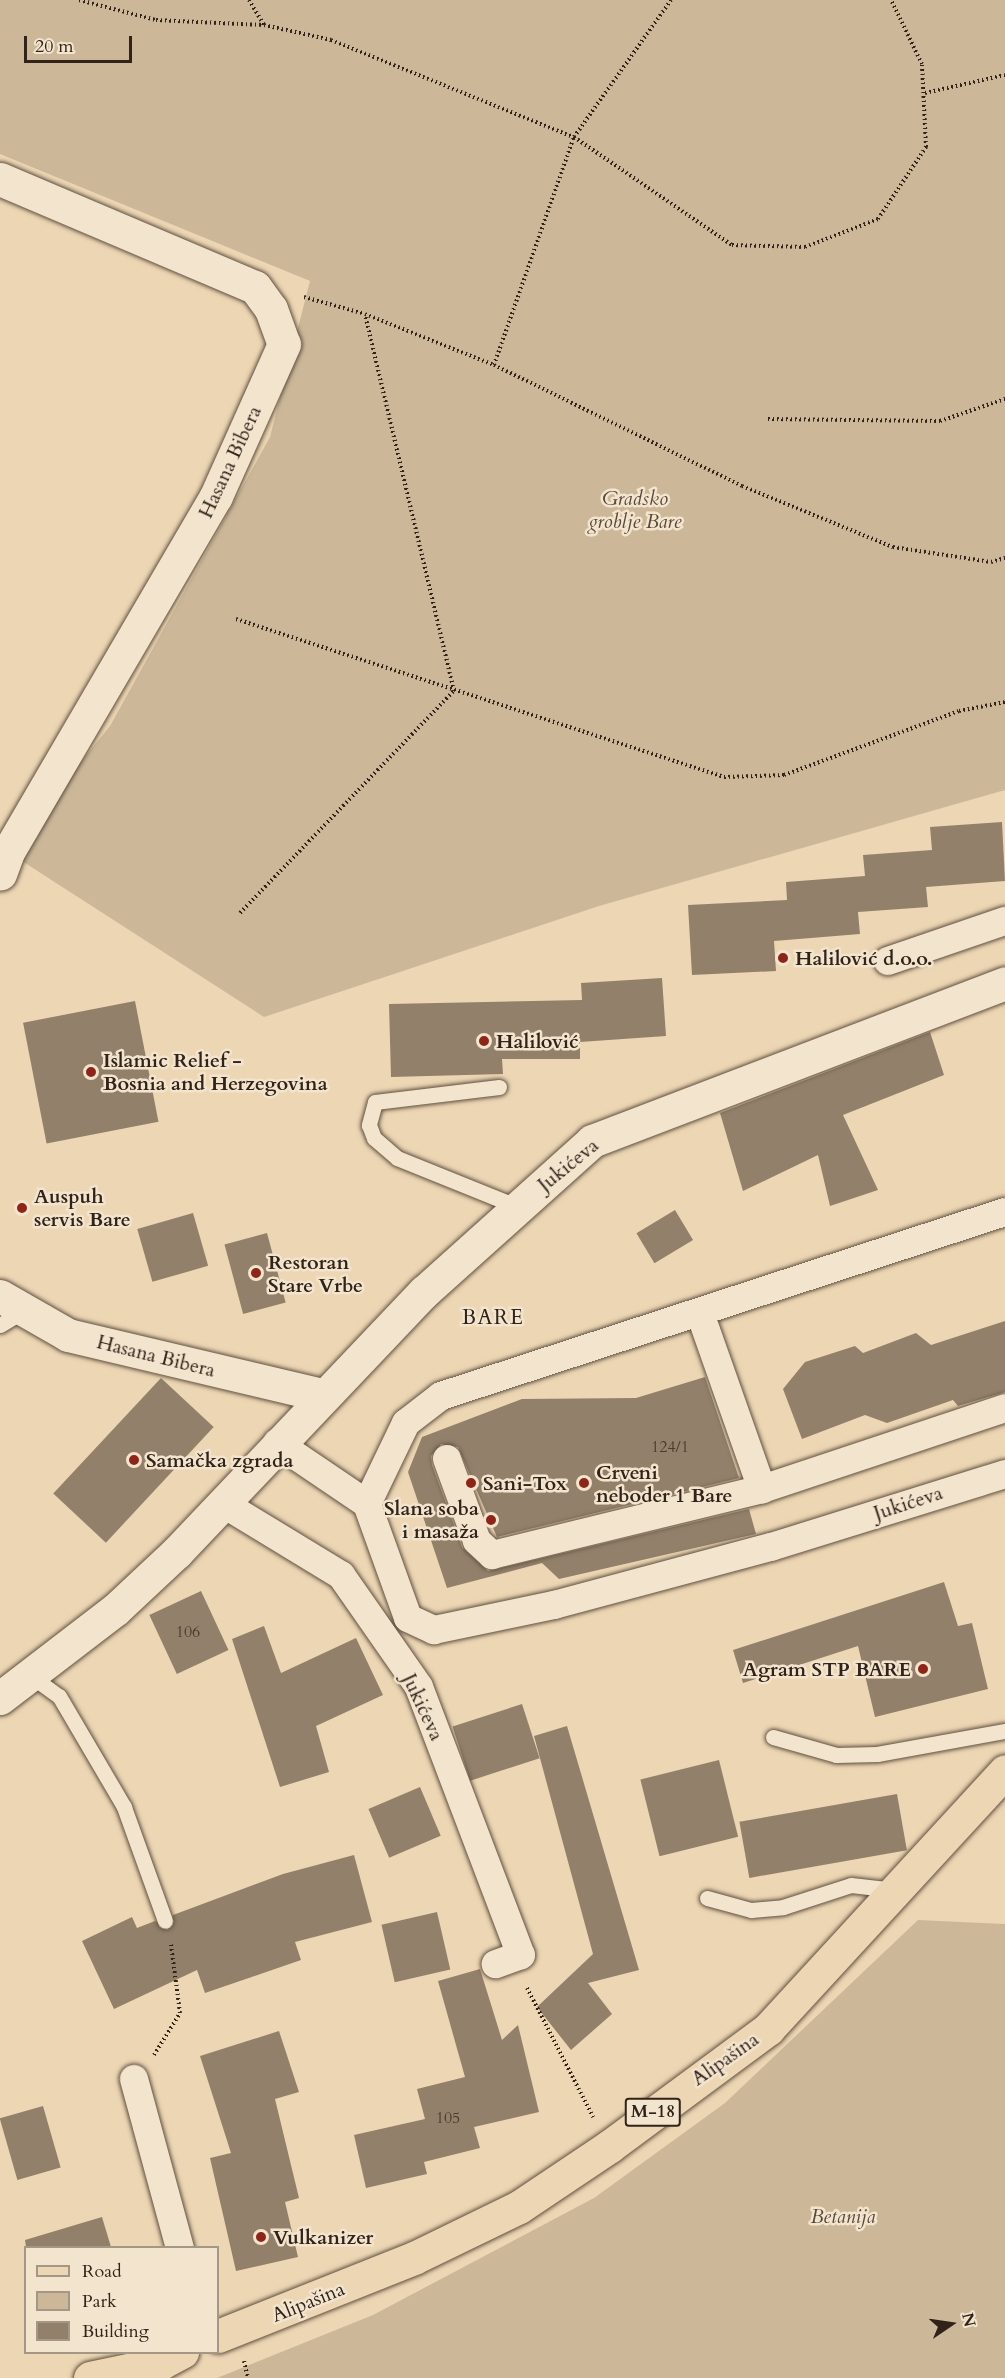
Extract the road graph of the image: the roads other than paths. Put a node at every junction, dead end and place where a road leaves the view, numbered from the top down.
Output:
1 (0, 178) edge
2 (0, 874) edge
3 (1005, 921) edge
4 (888, 961) dead end
5 (1005, 983) edge
6 (500, 1087) dead end
7 (518, 1207) junction
8 (1005, 1212) edge
9 (7, 1311) edge
10 (700, 1313) junction
11 (321, 1395) junction
12 (1005, 1408) edge
13 (277, 1443) junction
14 (447, 1459) dead end
15 (1005, 1474) edge
16 (762, 1489) junction
17 (224, 1504) junction
18 (367, 1504) junction
19 (31, 1676) junction
20 (0, 1698) edge
21 (1005, 1731) edge
22 (773, 1737) dead end
23 (1005, 1771) edge
24 (898, 1891) junction
25 (707, 1898) dead end
26 (165, 1921) road end
27 (508, 1960) road end
28 (134, 2079) road end
29 (180, 2246) edge
30 (219, 2336) edge
31 (178, 2354) edge
32 (90, 2378) edge

1 - 2 street, Hasana Bibera
3 - 4 street
5 - 7 street, Jukićeva
6 - 7 lane
7 - 11 street, Jukićeva
8 - 10 street
9 - 11 street, Hasana Bibera
10 - 16 street
10 - 18 street
11 - 13 street, Jukićeva
12 - 16 street
13 - 17 street, Jukićeva
13 - 18 street
14 - 16 street
15 - 18 street, Jukićeva
17 - 19 street, Jukićeva
17 - 27 street, Jukićeva
19 - 20 street, Jukićeva
19 - 26 lane
21 - 22 lane
23 - 24 main road, Alipašina / M-18
24 - 25 lane
24 - 30 main road, Alipašina / M-18
28 - 29 street
31 - 32 main road

